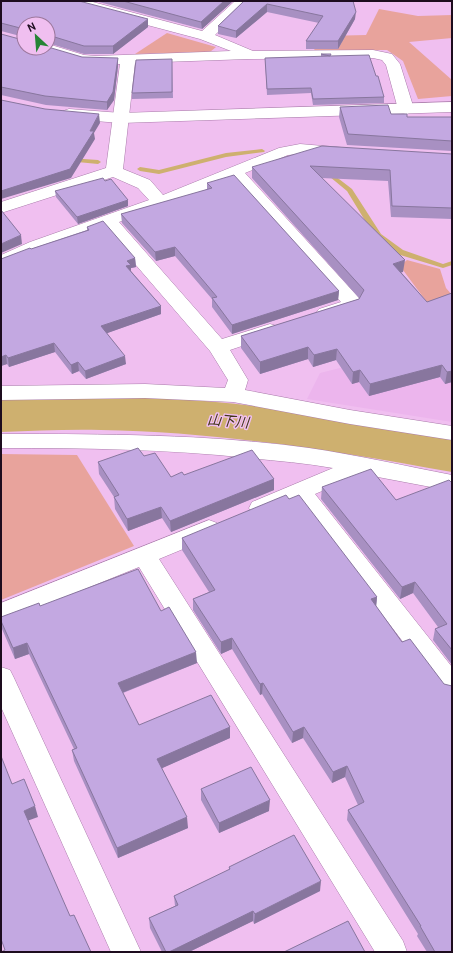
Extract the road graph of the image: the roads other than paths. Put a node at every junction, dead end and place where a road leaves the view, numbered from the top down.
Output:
1 (73, 1) edge
2 (243, 1) edge
3 (205, 36) junction
4 (56, 51) edge
5 (250, 55) junction
6 (128, 60) junction
7 (452, 107) edge
8 (406, 109) junction
9 (54, 112) edge
10 (121, 118) junction
11 (353, 152) edge
12 (114, 170) junction
13 (235, 172) junction
14 (160, 202) junction
15 (1, 208) edge
16 (108, 222) junction
17 (1, 262) edge
18 (306, 319) edge
19 (284, 326) edge
20 (218, 347) junction
21 (1, 393) edge
22 (233, 395) junction
23 (452, 433) edge
24 (1, 441) edge
25 (360, 466) junction
26 (452, 483) edge
27 (301, 492) junction
28 (144, 555) junction
29 (1, 613) edge
30 (1, 678) edge
31 (452, 686) edge
32 (126, 952) edge
33 (392, 952) edge

1 - 3 street
2 - 3 street
3 - 5 street
4 - 6 street
5 - 6 street
5 - 8 street
6 - 10 street
7 - 8 street
8 - 10 street
9 - 10 street
10 - 12 street
11 - 13 street
12 - 14 street
12 - 15 street
13 - 14 street
13 - 18 street
14 - 16 street
16 - 17 street
16 - 20 street
19 - 20 street
20 - 22 street
21 - 22 street
22 - 23 street
24 - 25 street
25 - 26 street
25 - 27 street
27 - 28 street
27 - 31 street
28 - 29 street
28 - 33 street
30 - 32 street

